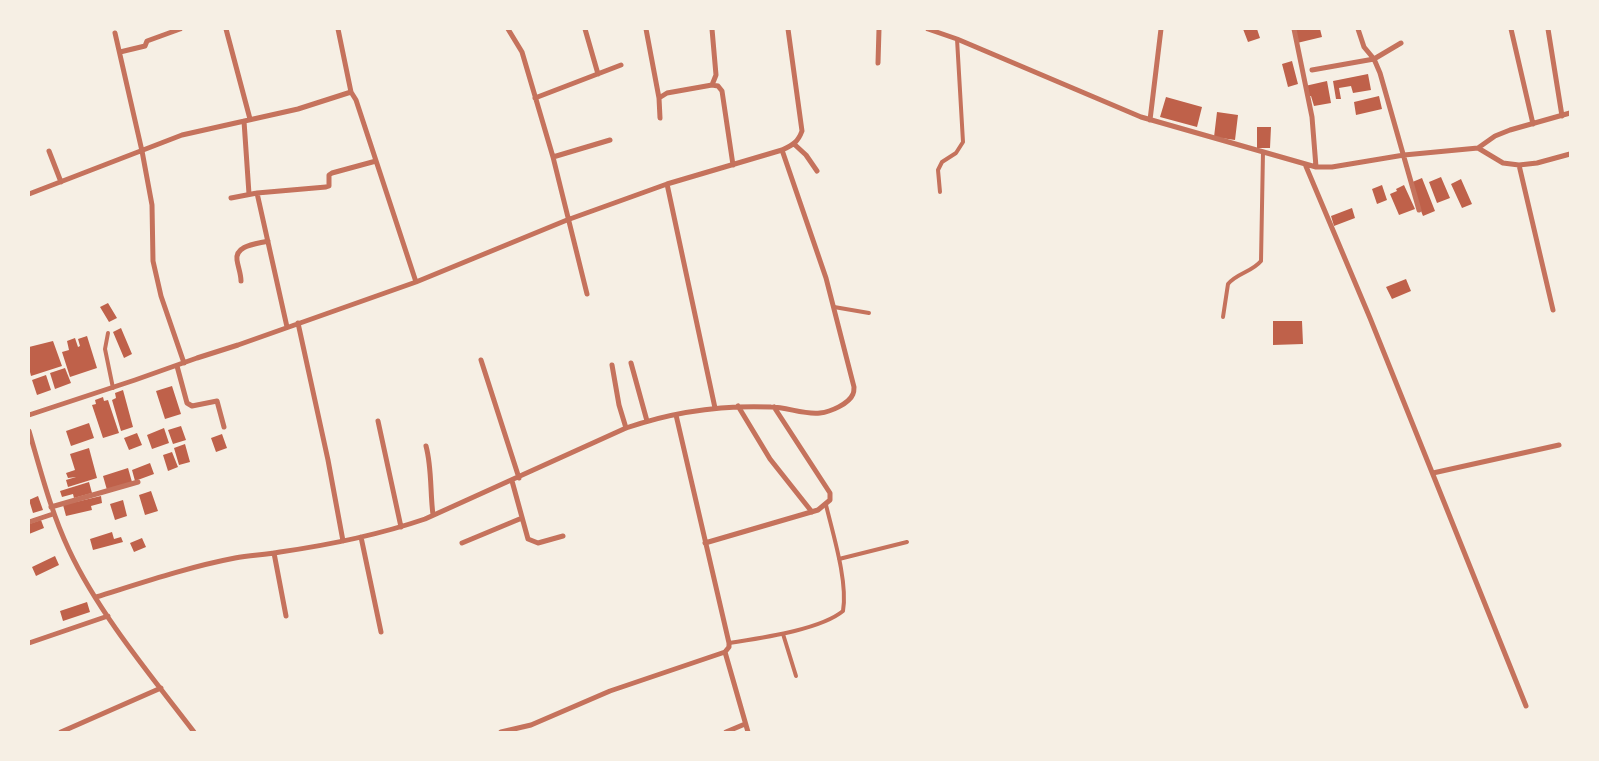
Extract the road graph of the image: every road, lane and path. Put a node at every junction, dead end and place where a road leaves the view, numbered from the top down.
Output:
1 (180, 29) edge
2 (226, 29) edge
3 (338, 29) edge
4 (508, 29) edge
5 (585, 29) edge
6 (646, 29) edge
7 (712, 29) edge
8 (788, 29) edge
9 (879, 29) edge
10 (928, 29) edge
11 (1161, 29) edge
12 (1294, 29) edge
13 (1358, 29) edge
14 (1511, 29) edge
15 (1548, 29) edge
16 (115, 33) dead end
17 (957, 39) junction
18 (1401, 43) dead end
19 (120, 52) junction
20 (1374, 58) junction
21 (878, 63) dead end
22 (621, 65) dead end
23 (1312, 70) dead end
24 (598, 74) junction
25 (712, 85) junction
26 (351, 92) junction
27 (536, 98) junction
28 (659, 98) junction
29 (1570, 113) edge
30 (1562, 116) junction
31 (660, 118) dead end
32 (250, 119) junction
33 (1150, 120) junction
34 (244, 121) junction
35 (1534, 124) junction
36 (610, 140) dead end
37 (794, 144) junction
38 (1478, 148) junction
39 (782, 150) junction
40 (49, 151) dead end
41 (142, 151) junction
42 (1263, 152) junction
43 (1569, 154) edge
44 (1404, 155) junction
45 (553, 157) junction
46 (376, 161) junction
47 (1570, 161) edge
48 (733, 164) junction
49 (1305, 164) junction
50 (1518, 165) junction
51 (1316, 167) junction
52 (816, 171) dead end
53 (61, 182) junction
54 (667, 184) junction
55 (940, 192) dead end
56 (257, 193) junction
57 (29, 194) edge
58 (249, 194) junction
59 (231, 198) dead end
60 (1419, 210) dead end
61 (568, 220) junction
62 (268, 241) junction
63 (241, 281) dead end
64 (416, 282) junction
65 (587, 294) dead end
66 (834, 306) junction
67 (1553, 310) dead end
68 (869, 313) dead end
69 (1222, 317) dead end
70 (298, 323) junction
71 (287, 327) junction
72 (108, 333) dead end
73 (481, 360) dead end
74 (184, 363) junction
75 (631, 363) dead end
76 (612, 365) dead end
77 (177, 366) junction
78 (113, 388) junction
79 (738, 406) junction
80 (774, 407) junction
81 (715, 408) junction
82 (29, 415) edge
83 (676, 415) junction
84 (378, 421) dead end
85 (647, 421) junction
86 (224, 427) dead end
87 (626, 428) junction
88 (29, 431) edge
89 (1559, 445) dead end
90 (426, 446) dead end
91 (1434, 473) junction
92 (519, 478) junction
93 (512, 481) junction
94 (138, 482) dead end
95 (826, 505) junction
96 (51, 506) junction
97 (812, 512) junction
98 (53, 514) junction
99 (434, 515) junction
100 (522, 518) junction
101 (29, 522) edge
102 (401, 527) junction
103 (563, 536) dead end
104 (361, 537) junction
105 (343, 542) junction
106 (907, 542) dead end
107 (462, 543) dead end
108 (706, 543) junction
109 (274, 553) junction
110 (839, 559) junction
111 (96, 597) junction
112 (108, 616) junction
113 (286, 616) dead end
114 (381, 632) dead end
115 (782, 634) junction
116 (29, 643) edge
117 (729, 643) junction
118 (725, 652) junction
119 (796, 676) dead end
120 (161, 688) junction
121 (1526, 706) dead end
122 (745, 724) junction
123 (61, 732) edge
124 (194, 732) edge
125 (501, 732) edge
126 (726, 732) edge
127 (748, 732) edge

1 - 19 street
2 - 32 street
3 - 26 street
4 - 27 street
5 - 24 street
6 - 28 street
7 - 25 street
8 - 37 street
9 - 21 street
10 - 17 street
11 - 33 street
12 - 51 street
13 - 20 street
14 - 35 street
15 - 30 street
16 - 19 street
17 - 33 street
17 - 55 lane
18 - 20 street
19 - 41 street
20 - 23 street
20 - 44 street
22 - 24 street
24 - 27 street
25 - 28 street
25 - 48 street
26 - 32 street
26 - 46 street
27 - 45 street
28 - 31 street
29 - 30 street
30 - 35 street
32 - 34 street
33 - 42 street
34 - 41 street
34 - 58 street
35 - 38 street
36 - 45 street
37 - 39 street
37 - 52 street
38 - 44 street
38 - 50 street
39 - 48 street
39 - 66 street
40 - 53 street
41 - 53 street
41 - 74 street
42 - 49 street
42 - 69 lane
43 - 47 street
43 - 50 street
44 - 51 street
44 - 60 street
45 - 61 street
46 - 56 street
46 - 64 street
48 - 54 street
49 - 51 street
49 - 91 street
50 - 67 street
53 - 57 street
54 - 61 street
54 - 81 street
56 - 58 street
56 - 62 street
58 - 59 street
61 - 64 street
61 - 65 street
62 - 63 street
62 - 71 street
64 - 70 street
66 - 68 lane
66 - 80 street
70 - 71 street
70 - 105 street
71 - 74 street
72 - 78 lane
73 - 92 street
74 - 77 street
75 - 85 street
76 - 87 street
77 - 78 street
77 - 86 street
78 - 82 street
79 - 80 street
79 - 81 street
79 - 97 street
80 - 95 street
81 - 83 street
83 - 85 street
83 - 108 street
84 - 102 street
85 - 87 street
87 - 92 street
88 - 96 street
89 - 91 street
90 - 99 street
91 - 121 street
92 - 93 street
93 - 99 street
93 - 100 street
94 - 96 street
95 - 97 street
95 - 110 lane
96 - 98 street
97 - 108 street
98 - 101 street
98 - 111 street
99 - 102 street
100 - 103 street
100 - 107 street
102 - 104 street
104 - 105 street
104 - 114 street
105 - 109 street
106 - 110 lane
108 - 117 street
109 - 111 street
109 - 113 street
110 - 115 lane
111 - 112 street
112 - 116 street
112 - 120 street
115 - 117 lane
115 - 119 lane
117 - 118 street
118 - 122 street
118 - 125 street
120 - 123 street
120 - 124 street
122 - 126 street
122 - 127 street

